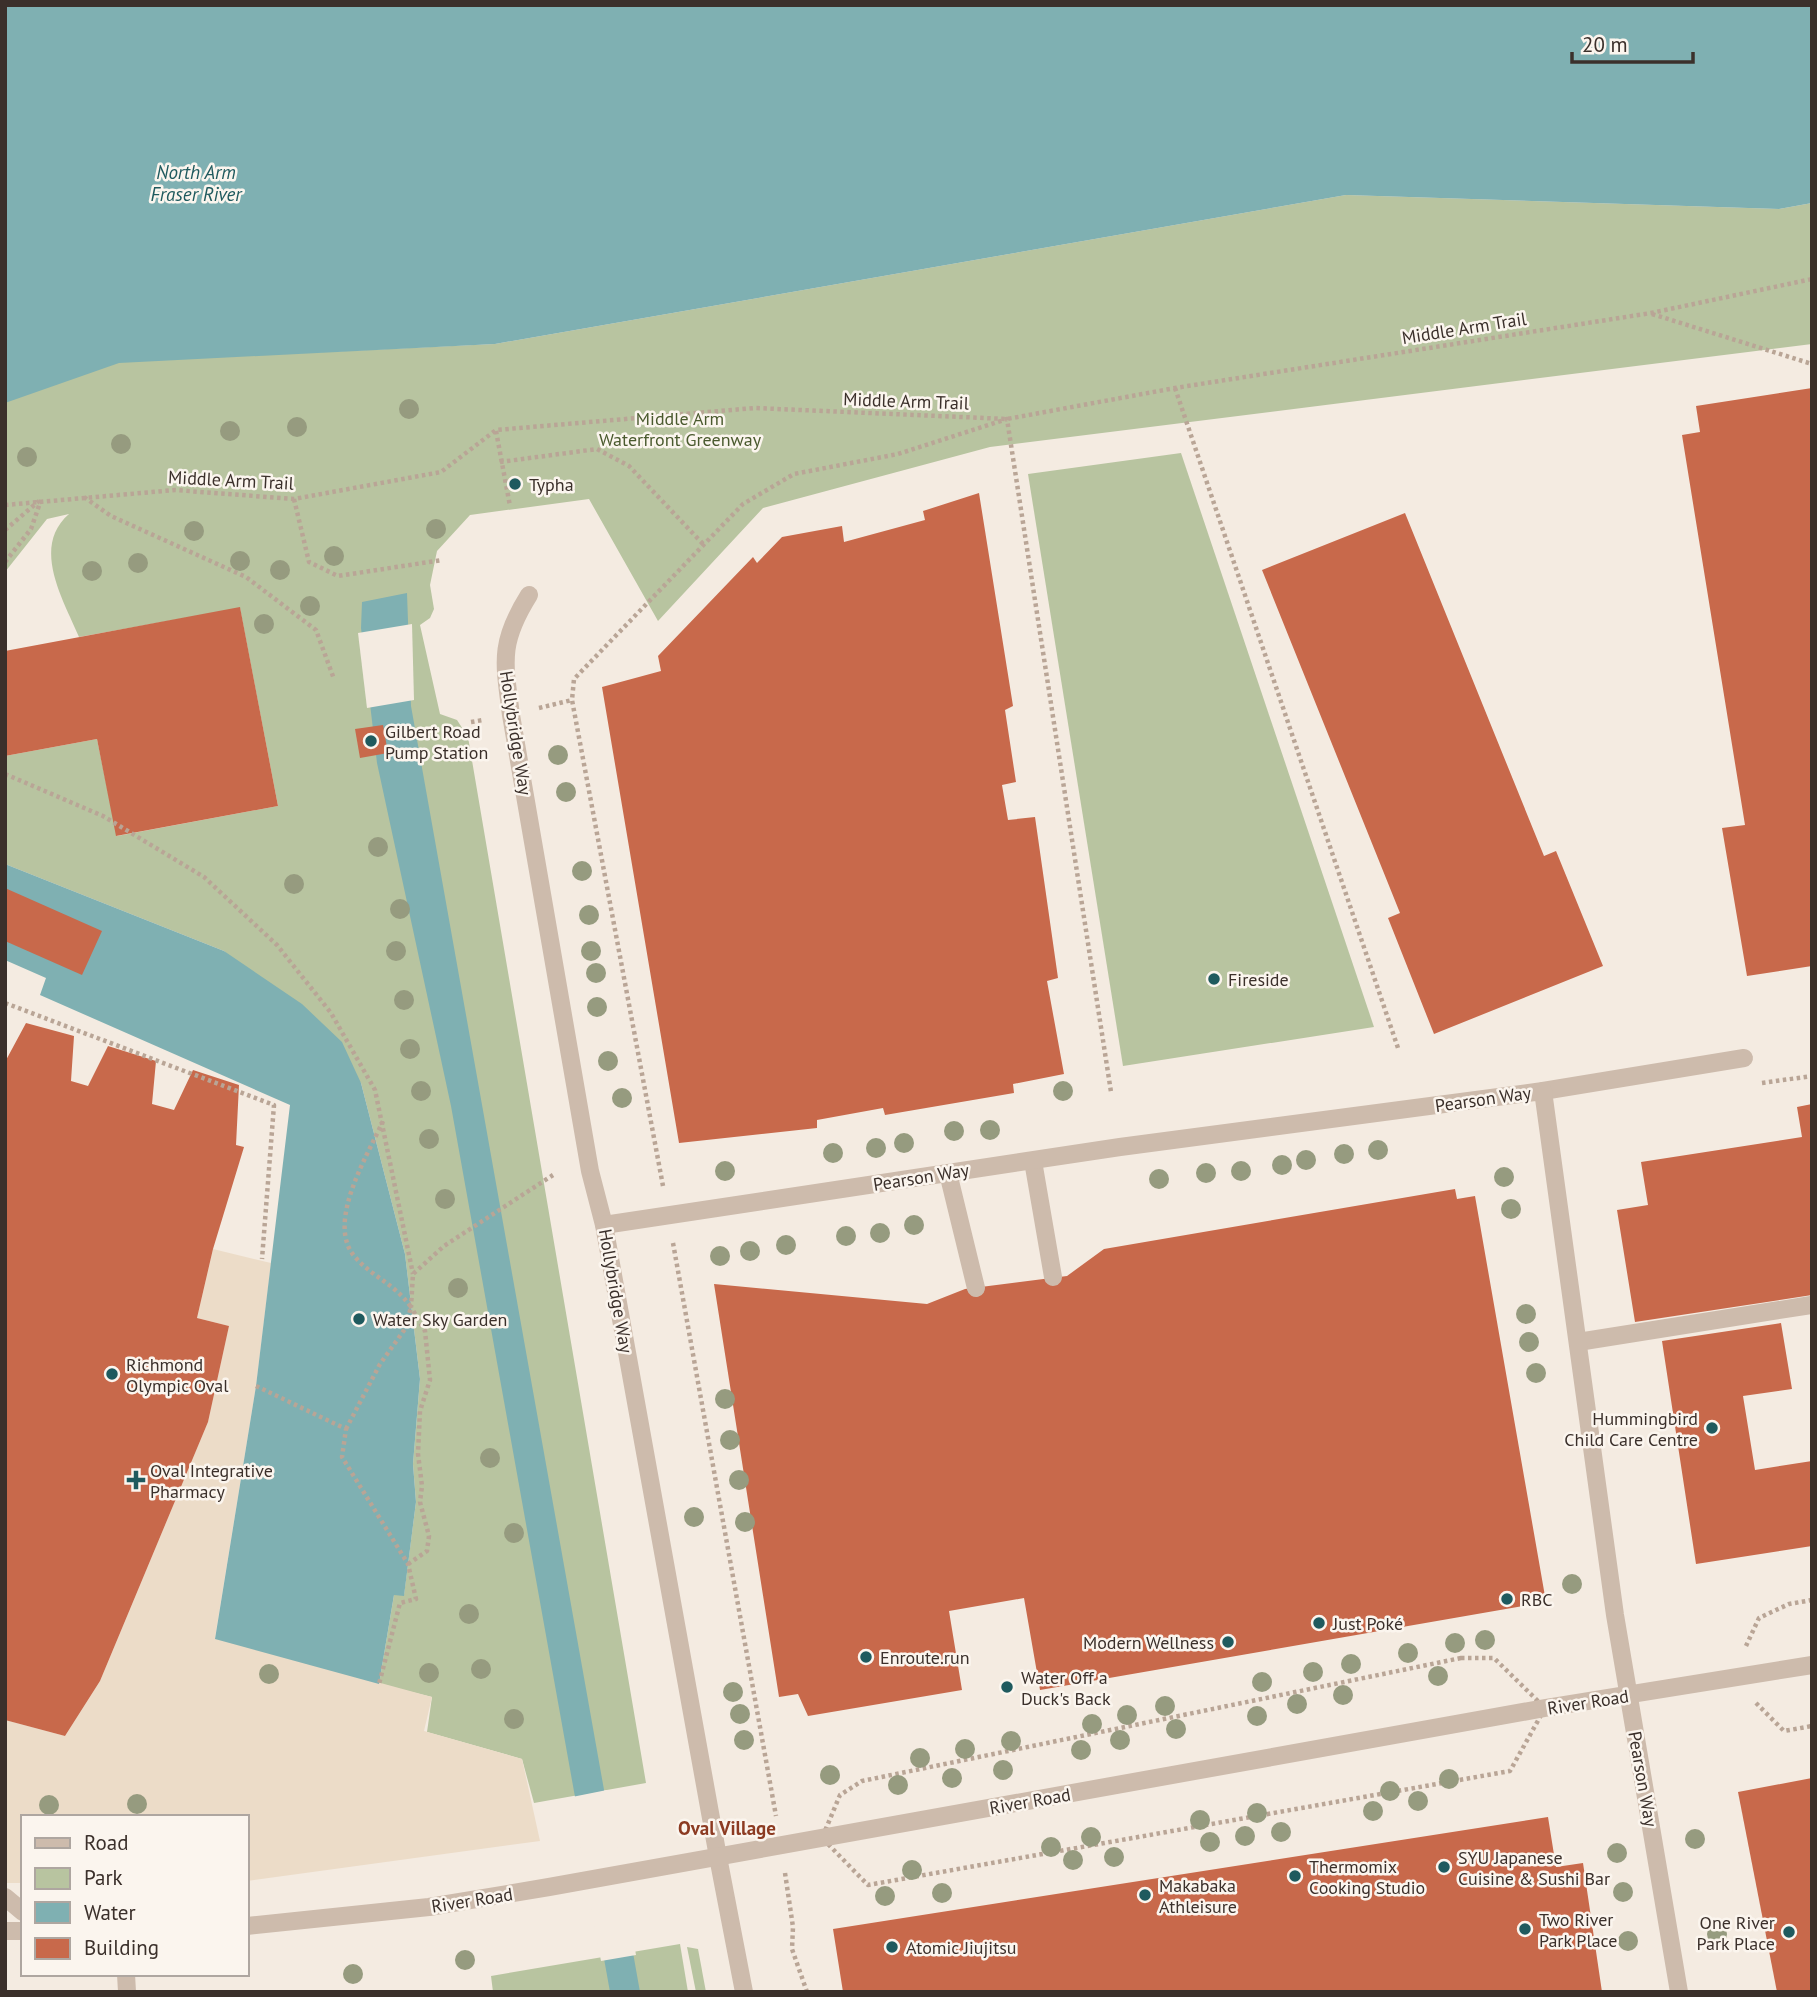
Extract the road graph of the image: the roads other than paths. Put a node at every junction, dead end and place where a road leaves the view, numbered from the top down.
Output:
1 (529, 595) dead end
2 (1744, 1058) dead end
3 (1543, 1091) junction
4 (1034, 1161) junction
5 (948, 1173) junction
6 (604, 1225) junction
7 (1053, 1277) dead end
8 (976, 1288) dead end
9 (1811, 1305) edge
10 (1578, 1342) junction
11 (1812, 1665) edge
12 (1628, 1695) junction
13 (718, 1857) junction
14 (5, 1897) edge
15 (21, 1910) edge
16 (248, 1926) edge
17 (744, 1992) edge
18 (1679, 1992) edge

1 - 6 street, Hollybridge Way
2 - 3 street
3 - 4 street, Pearson Way
3 - 10 street, Pearson Way
4 - 5 street, Pearson Way
4 - 7 street
5 - 6 street, Pearson Way
5 - 8 street
6 - 13 street, Hollybridge Way
9 - 10 street
10 - 12 street, Pearson Way
11 - 12 street, River Road
12 - 13 street, River Road
12 - 18 street, Pearson Way
13 - 16 street, River Road
13 - 17 street, Hollybridge Way
14 - 15 street

